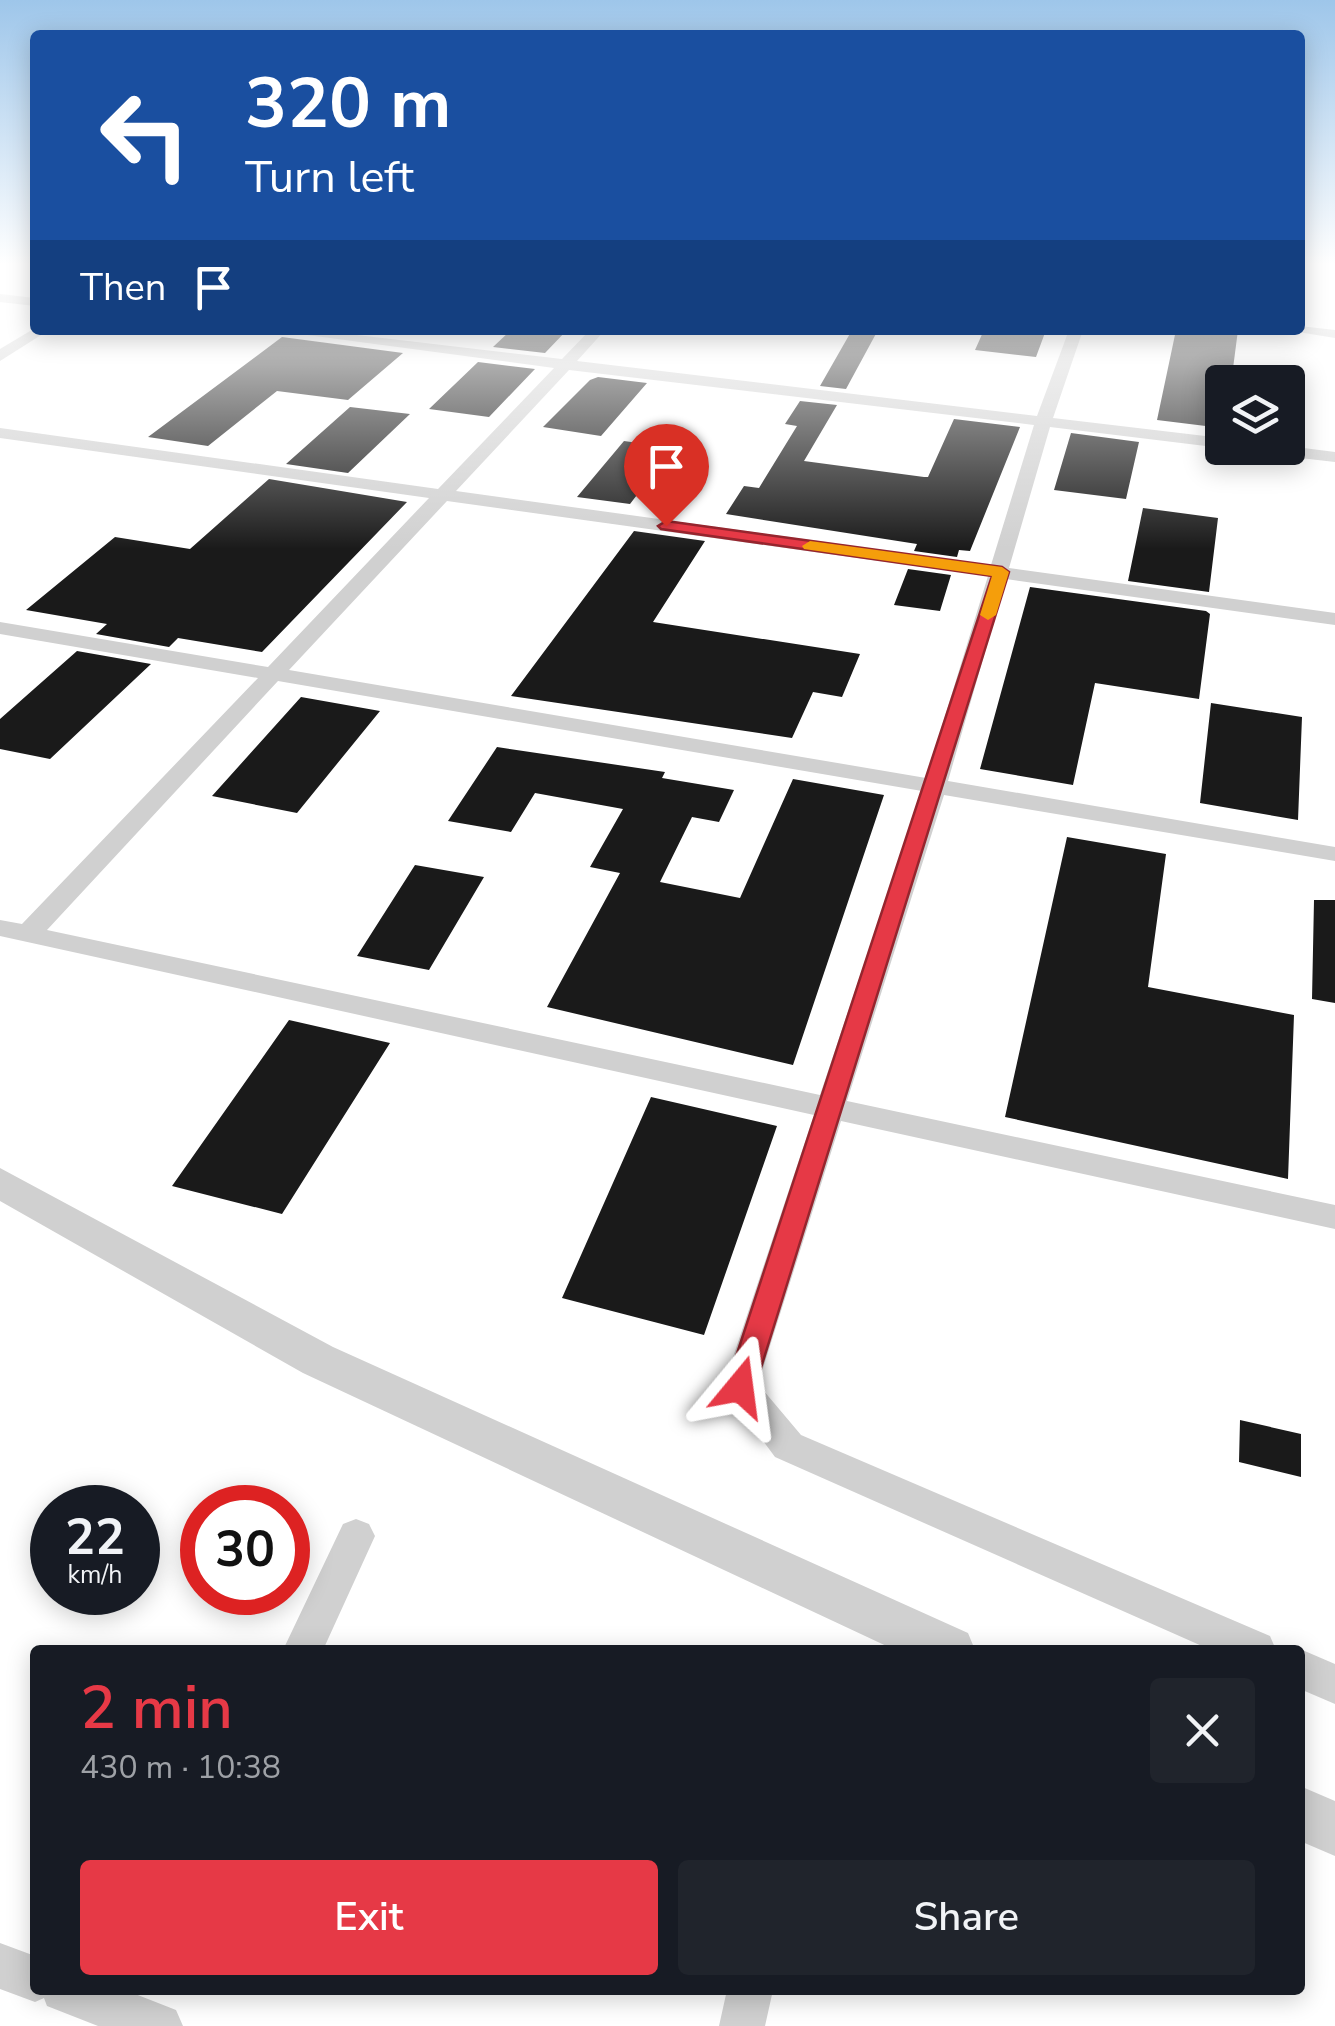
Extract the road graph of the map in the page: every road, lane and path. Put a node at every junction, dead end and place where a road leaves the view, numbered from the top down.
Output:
1 (528, 360) edge
2 (570, 360) edge
3 (1065, 360) edge
4 (566, 364) junction
5 (1043, 422) junction
6 (0, 433) edge
7 (1205, 441) edge
8 (1305, 453) edge
9 (1335, 456) edge
10 (442, 495) junction
11 (1002, 572) junction
12 (1335, 619) edge
13 (0, 628) edge
14 (274, 674) junction
15 (935, 786) junction
16 (1335, 854) edge
17 (14, 931) edge
18 (830, 1108) junction
19 (0, 1183) edge
20 (1335, 1218) edge
21 (356, 1536) dead end
22 (305, 1645) edge
23 (939, 1645) edge
24 (1245, 1645) edge
25 (1305, 1671) edge
26 (1335, 1684) edge
27 (1305, 1814) edge
28 (1335, 1829) edge
29 (0, 1966) edge
30 (30, 1978) edge
31 (79, 1995) edge
32 (749, 1995) edge
33 (140, 2014) edge
34 (742, 2026) edge

1 - 4 street
2 - 4 street
3 - 5 street
4 - 5 street
4 - 10 street
5 - 7 street
5 - 11 street
6 - 10 street
8 - 9 street
10 - 11 street
10 - 14 street
11 - 12 street
11 - 15 street
13 - 14 street
14 - 15 street
14 - 17 street
15 - 16 street
15 - 18 street
17 - 18 street
18 - 20 street
18 - 24 street
19 - 23 street
21 - 22 street
25 - 26 street
27 - 28 street
29 - 30 street
31 - 33 street
32 - 34 street

